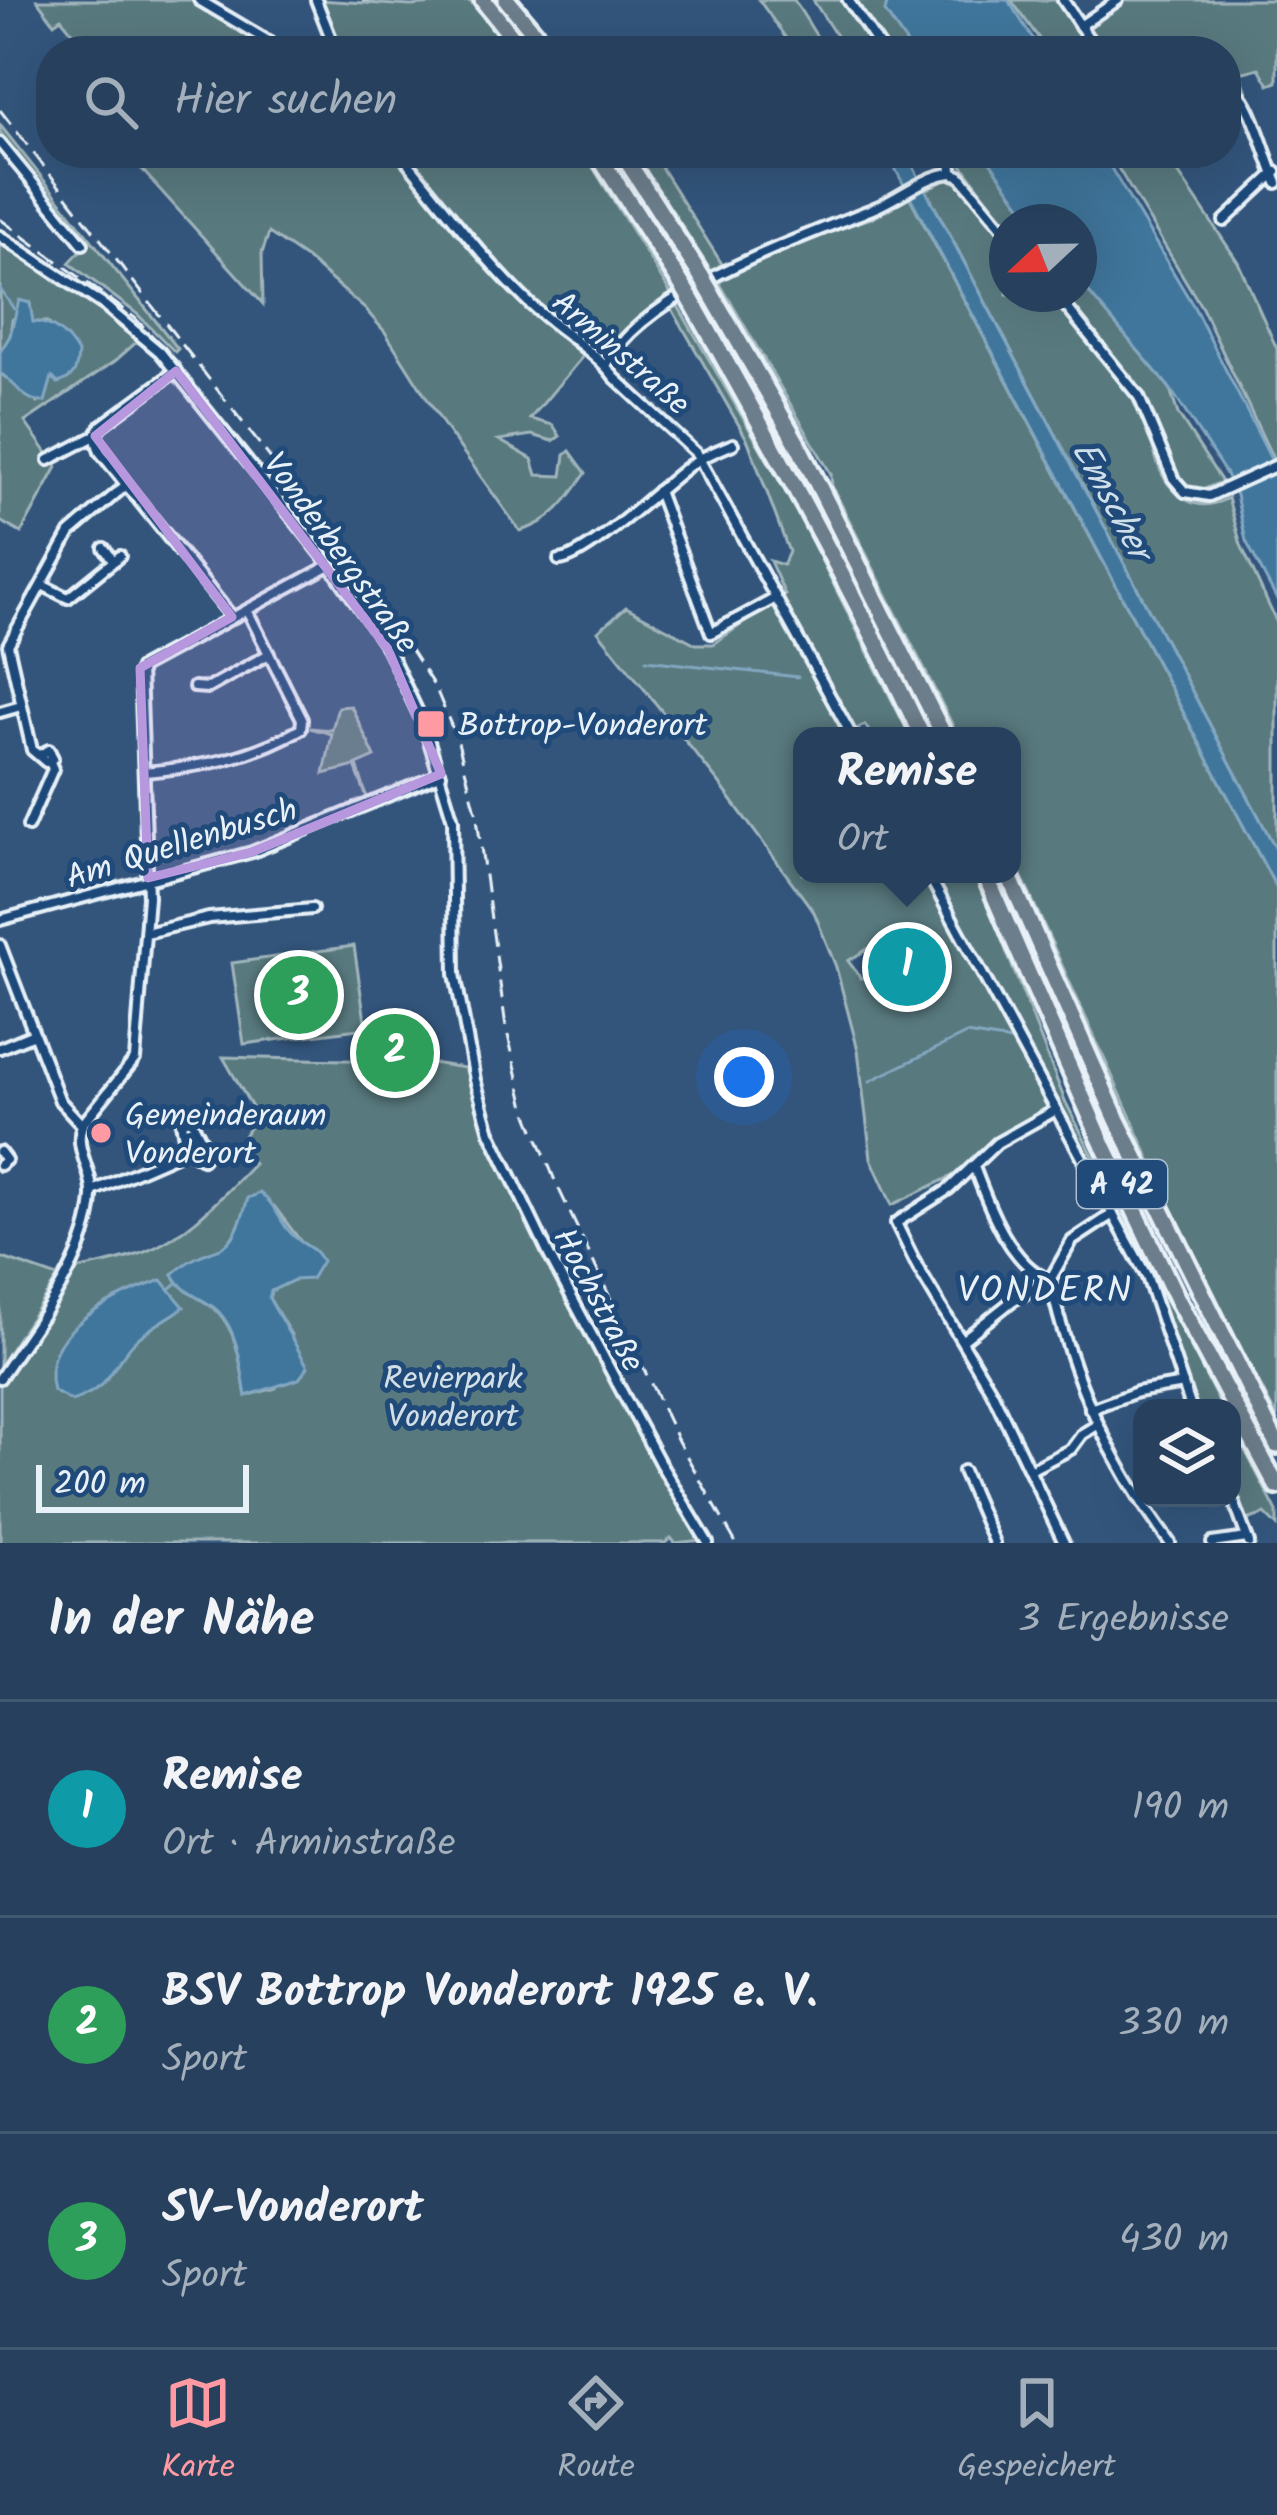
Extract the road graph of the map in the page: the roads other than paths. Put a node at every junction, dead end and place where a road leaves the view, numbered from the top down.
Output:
1 (199, 0) edge
2 (316, 0) edge
3 (483, 0) edge
4 (507, 0) edge
5 (848, 0) edge
6 (1063, 0) edge
7 (1118, 0) edge
8 (1080, 26) junction
9 (260, 36) edge
10 (330, 36) edge
11 (511, 36) edge
12 (537, 36) edge
13 (873, 36) edge
14 (1087, 36) edge
15 (1241, 96) dead end
16 (0, 143) edge
17 (413, 168) edge
18 (607, 168) edge
19 (632, 168) edge
20 (952, 168) edge
21 (952, 172) junction
22 (1276, 176) edge
23 (989, 211) edge
24 (1224, 221) dead end
25 (0, 236) edge
26 (82, 244) dead end
27 (1070, 312) edge
28 (608, 364) junction
29 (176, 371) junction
30 (95, 436) junction
31 (733, 444) dead end
32 (699, 459) junction
33 (49, 460) dead end
34 (1277, 465) edge
35 (126, 485) junction
36 (658, 491) junction
37 (104, 548) dead end
38 (559, 560) dead end
39 (329, 565) junction
40 (42, 585) junction
41 (776, 598) junction
42 (247, 610) junction
43 (232, 617) junction
44 (268, 654) junction
45 (194, 688) dead end
46 (21, 706) junction
47 (0, 712) edge
48 (847, 727) edge
49 (917, 727) edge
50 (940, 727) edge
51 (144, 772) junction
52 (440, 774) junction
53 (28, 826) dead end
54 (148, 878) junction
55 (933, 883) edge
56 (989, 883) edge
57 (1012, 883) edge
58 (312, 909) dead end
59 (0, 920) edge
60 (146, 933) junction
61 (0, 945) edge
62 (34, 1034) junction
63 (0, 1048) edge
64 (473, 1068) joint
65 (1056, 1110) junction
66 (82, 1125) junction
67 (187, 1150) junction
68 (0, 1152) edge
69 (0, 1165) edge
70 (974, 1167) junction
71 (93, 1191) junction
72 (1113, 1214) junction
73 (1050, 1280) junction
74 (963, 1340) junction
75 (0, 1378) edge
76 (1183, 1384) junction
77 (1188, 1399) edge
78 (1090, 1409) junction
79 (1097, 1425) junction
80 (1277, 1444) edge
81 (1030, 1470) junction
82 (963, 1472) dead end
83 (1277, 1486) edge
84 (1236, 1507) edge
85 (1248, 1540) edge
86 (708, 1543) edge
87 (994, 1543) edge
88 (1064, 1543) edge
89 (1171, 1543) edge
90 (1212, 1543) edge

1 - 9 street
2 - 10 street
3 - 11 highway
4 - 12 highway
5 - 13 street
6 - 8 street
7 - 8 street
8 - 14 street
15 - 22 street
16 - 26 street
17 - 28 street, Arminstraße
18 - 49 highway
19 - 50 highway
20 - 21 street
21 - 23 street
21 - 28 street
22 - 24 street
25 - 29 street, Vonderbergstraße
27 - 34 street
28 - 32 street, Arminstraße
29 - 30 street
29 - 39 street, Vonderbergstraße
30 - 33 street
30 - 35 street
31 - 32 street
32 - 36 street
32 - 41 street, Arminstraße
35 - 40 street
35 - 43 street
36 - 38 street
36 - 41 street
37 - 40 street
39 - 42 street
39 - 52 street, Vonderbergstraße
40 - 46 street
41 - 48 street, Arminstraße
42 - 43 street
42 - 44 street
43 - 51 street
44 - 45 street
44 - 51 street
46 - 47 street
46 - 53 street
51 - 54 street
52 - 54 street, Am Quellenbusch
52 - 64 street, Vonderbergstraße
54 - 59 street, Am Quellenbusch
54 - 60 street
55 - 65 street
56 - 83 highway, A 42
57 - 80 highway, A 42
58 - 60 street
60 - 66 street
61 - 62 street
62 - 63 street
62 - 66 street
64 - 86 street, Hochstraße
65 - 70 street
65 - 72 street
66 - 71 street
67 - 67 street
67 - 71 street
68 - 69 street
70 - 73 street
70 - 74 street
71 - 75 street
72 - 73 street
72 - 76 street
73 - 74 street
73 - 78 street
74 - 81 street
76 - 77 street
76 - 78 street
78 - 79 street
79 - 81 street
79 - 89 street
81 - 88 street
82 - 87 street
84 - 85 street
85 - 90 street

